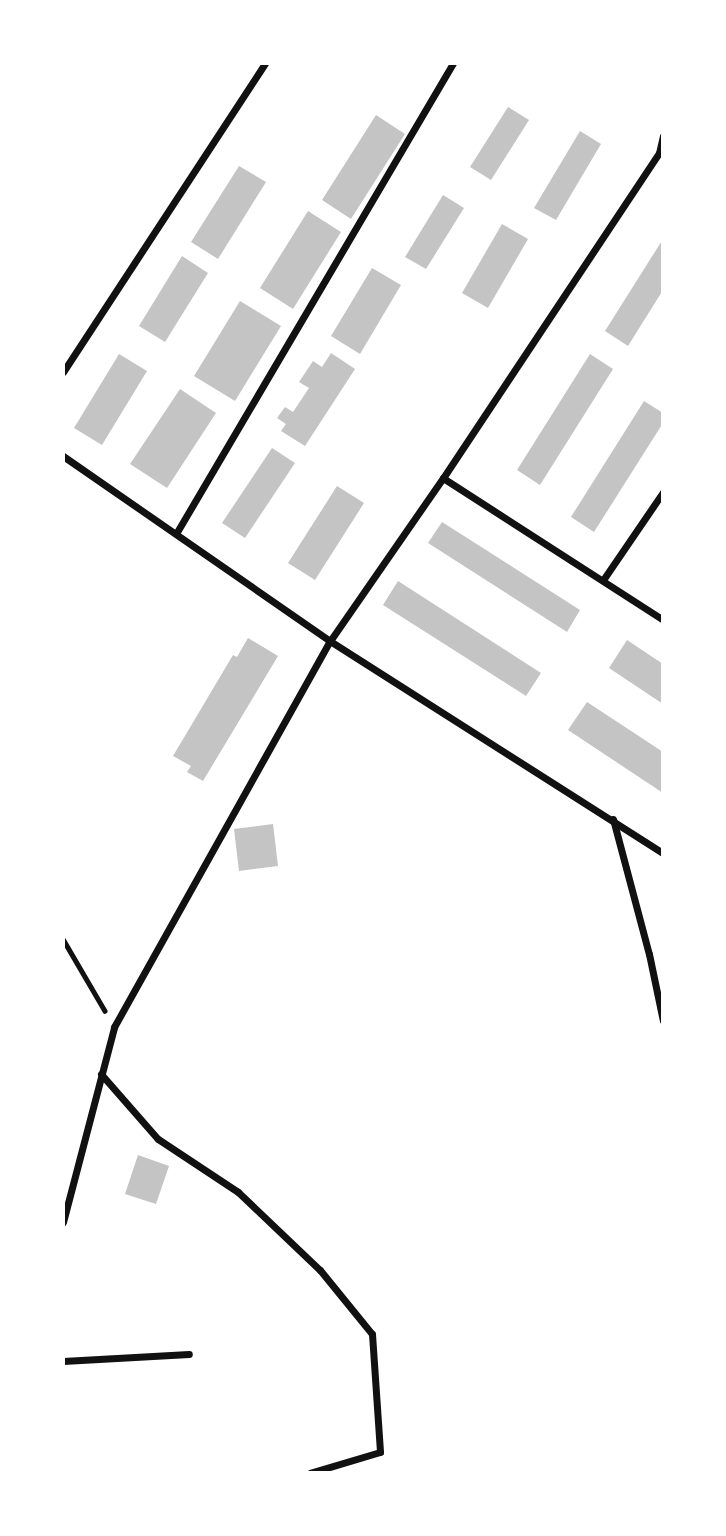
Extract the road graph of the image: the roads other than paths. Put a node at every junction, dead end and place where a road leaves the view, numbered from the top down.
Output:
1 (265, 63) edge
2 (453, 63) edge
3 (663, 135) edge
4 (661, 154) edge
5 (63, 372) edge
6 (63, 456) edge
7 (443, 478) junction
8 (663, 492) edge
9 (177, 532) junction
10 (603, 580) junction
11 (663, 620) edge
12 (330, 641) junction
13 (613, 819) junction
14 (663, 853) edge
15 (663, 1021) edge
16 (101, 1074) junction
17 (63, 1222) edge
18 (189, 1354) dead end
19 (63, 1361) edge
20 (310, 1473) edge

1 - 5 street
2 - 9 street
3 - 4 street
4 - 7 street
6 - 9 street
7 - 10 street
7 - 12 street
8 - 10 street
9 - 12 street
10 - 11 street
12 - 13 street
12 - 16 street
13 - 14 street
13 - 15 street
16 - 17 street
16 - 20 street
18 - 19 street

